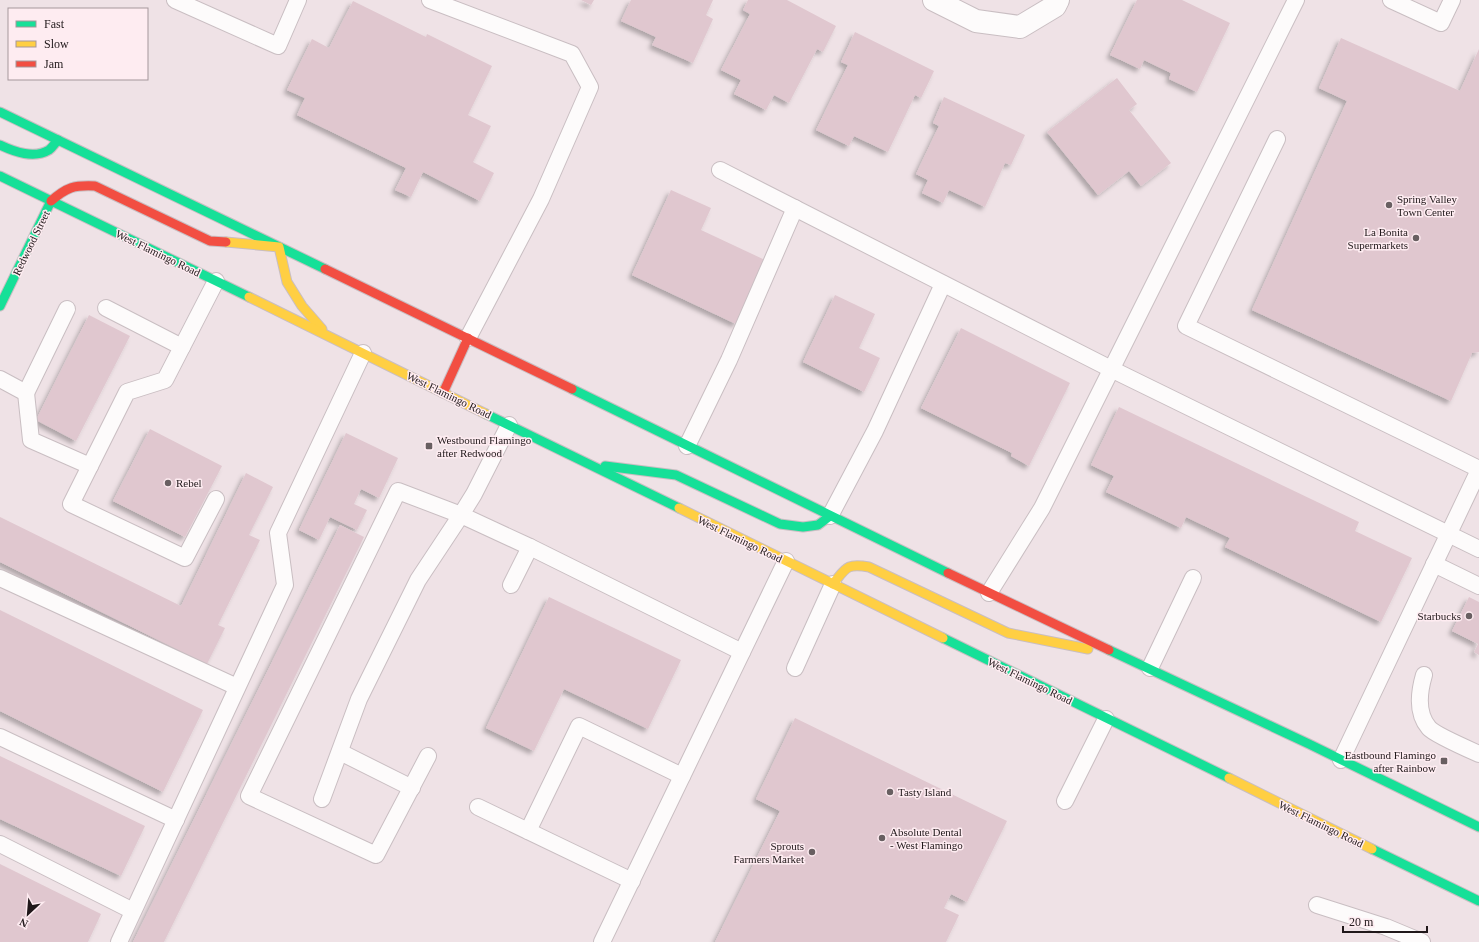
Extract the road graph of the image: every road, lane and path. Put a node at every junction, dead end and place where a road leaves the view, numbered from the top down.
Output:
1 (175, 0) edge
2 (298, 0) edge
3 (430, 0) edge
4 (934, 0) edge
5 (1058, 0) edge
6 (1296, 0) edge
7 (1391, 0) edge
8 (1452, 0) edge
9 (0, 112) edge
10 (1276, 139) dead end
11 (58, 140) junction
12 (0, 145) edge
13 (720, 170) dead end
14 (0, 176) edge
15 (51, 201) junction
16 (795, 208) junction
17 (279, 247) junction
18 (216, 281) junction
19 (943, 284) junction
20 (0, 306) edge
21 (106, 308) dead end
22 (68, 309) dead end
23 (328, 336) junction
24 (468, 338) junction
25 (182, 347) junction
26 (364, 353) junction
27 (1110, 369) junction
28 (0, 379) edge
29 (26, 393) junction
30 (443, 393) junction
31 (509, 425) junction
32 (687, 446) junction
33 (588, 464) junction
34 (90, 466) junction
35 (1479, 469) edge
36 (216, 499) dead end
37 (461, 515) junction
38 (830, 516) junction
39 (1449, 534) junction
40 (530, 547) junction
41 (1479, 549) edge
42 (786, 561) junction
43 (1434, 564) junction
44 (0, 578) edge
45 (1193, 578) dead end
46 (833, 584) junction
47 (511, 585) dead end
48 (1479, 586) edge
49 (989, 593) junction
50 (742, 652) junction
51 (1124, 656) junction
52 (794, 668) dead end
53 (1150, 668) junction
54 (1424, 675) dead end
55 (237, 687) junction
56 (1106, 719) junction
57 (0, 737) edge
58 (340, 752) junction
59 (1479, 754) edge
60 (428, 756) dead end
61 (1341, 760) junction
62 (682, 776) junction
63 (412, 788) junction
64 (322, 800) dead end
65 (1065, 801) dead end
66 (478, 807) dead end
67 (176, 820) junction
68 (1479, 826) edge
69 (528, 831) junction
70 (0, 844) edge
71 (632, 881) junction
72 (1479, 901) edge
73 (1317, 905) dead end
74 (133, 911) junction
75 (119, 942) edge
76 (602, 942) edge
77 (1422, 942) edge

1 - 2 lane
3 - 24 lane
4 - 5 street
6 - 27 lane
7 - 8 lane
9 - 11 main road
10 - 35 lane
11 - 12 main road
11 - 17 main road
13 - 16 lane
14 - 15 main road, West Flamingo Road
15 - 17 main road
15 - 18 main road, West Flamingo Road
15 - 20 main road, Redwood Street
16 - 19 lane
16 - 32 lane
17 - 23 main road
17 - 24 main road
18 - 23 main road, West Flamingo Road
18 - 25 lane
19 - 27 lane
19 - 38 lane
21 - 25 lane
22 - 29 lane
23 - 26 main road, West Flamingo Road
24 - 30 main road
24 - 32 main road
25 - 34 lane
26 - 30 main road, West Flamingo Road
26 - 55 lane
27 - 39 lane
27 - 49 lane
28 - 29 lane
29 - 34 lane
30 - 31 main road, West Flamingo Road
31 - 33 main road, West Flamingo Road
31 - 37 lane
32 - 38 main road
33 - 38 main road
33 - 42 main road, West Flamingo Road
34 - 36 lane
35 - 39 lane
37 - 40 lane
37 - 58 lane
37 - 63 lane
38 - 49 main road
39 - 41 lane
39 - 43 lane
40 - 47 lane
40 - 50 lane
42 - 46 main road, West Flamingo Road
42 - 50 lane
43 - 48 lane
43 - 61 lane
44 - 55 lane
45 - 53 lane
46 - 51 main road
46 - 52 lane
46 - 56 main road, West Flamingo Road
49 - 51 main road
50 - 62 lane
51 - 53 main road
53 - 61 main road
54 - 59 lane
55 - 67 lane
56 - 65 lane
56 - 72 main road, West Flamingo Road
57 - 67 lane
58 - 63 lane
58 - 64 lane
60 - 63 lane
61 - 68 main road
62 - 69 lane
62 - 71 lane
66 - 69 lane
67 - 74 lane
69 - 71 lane
70 - 74 lane
71 - 76 lane
73 - 77 lane
74 - 75 lane

